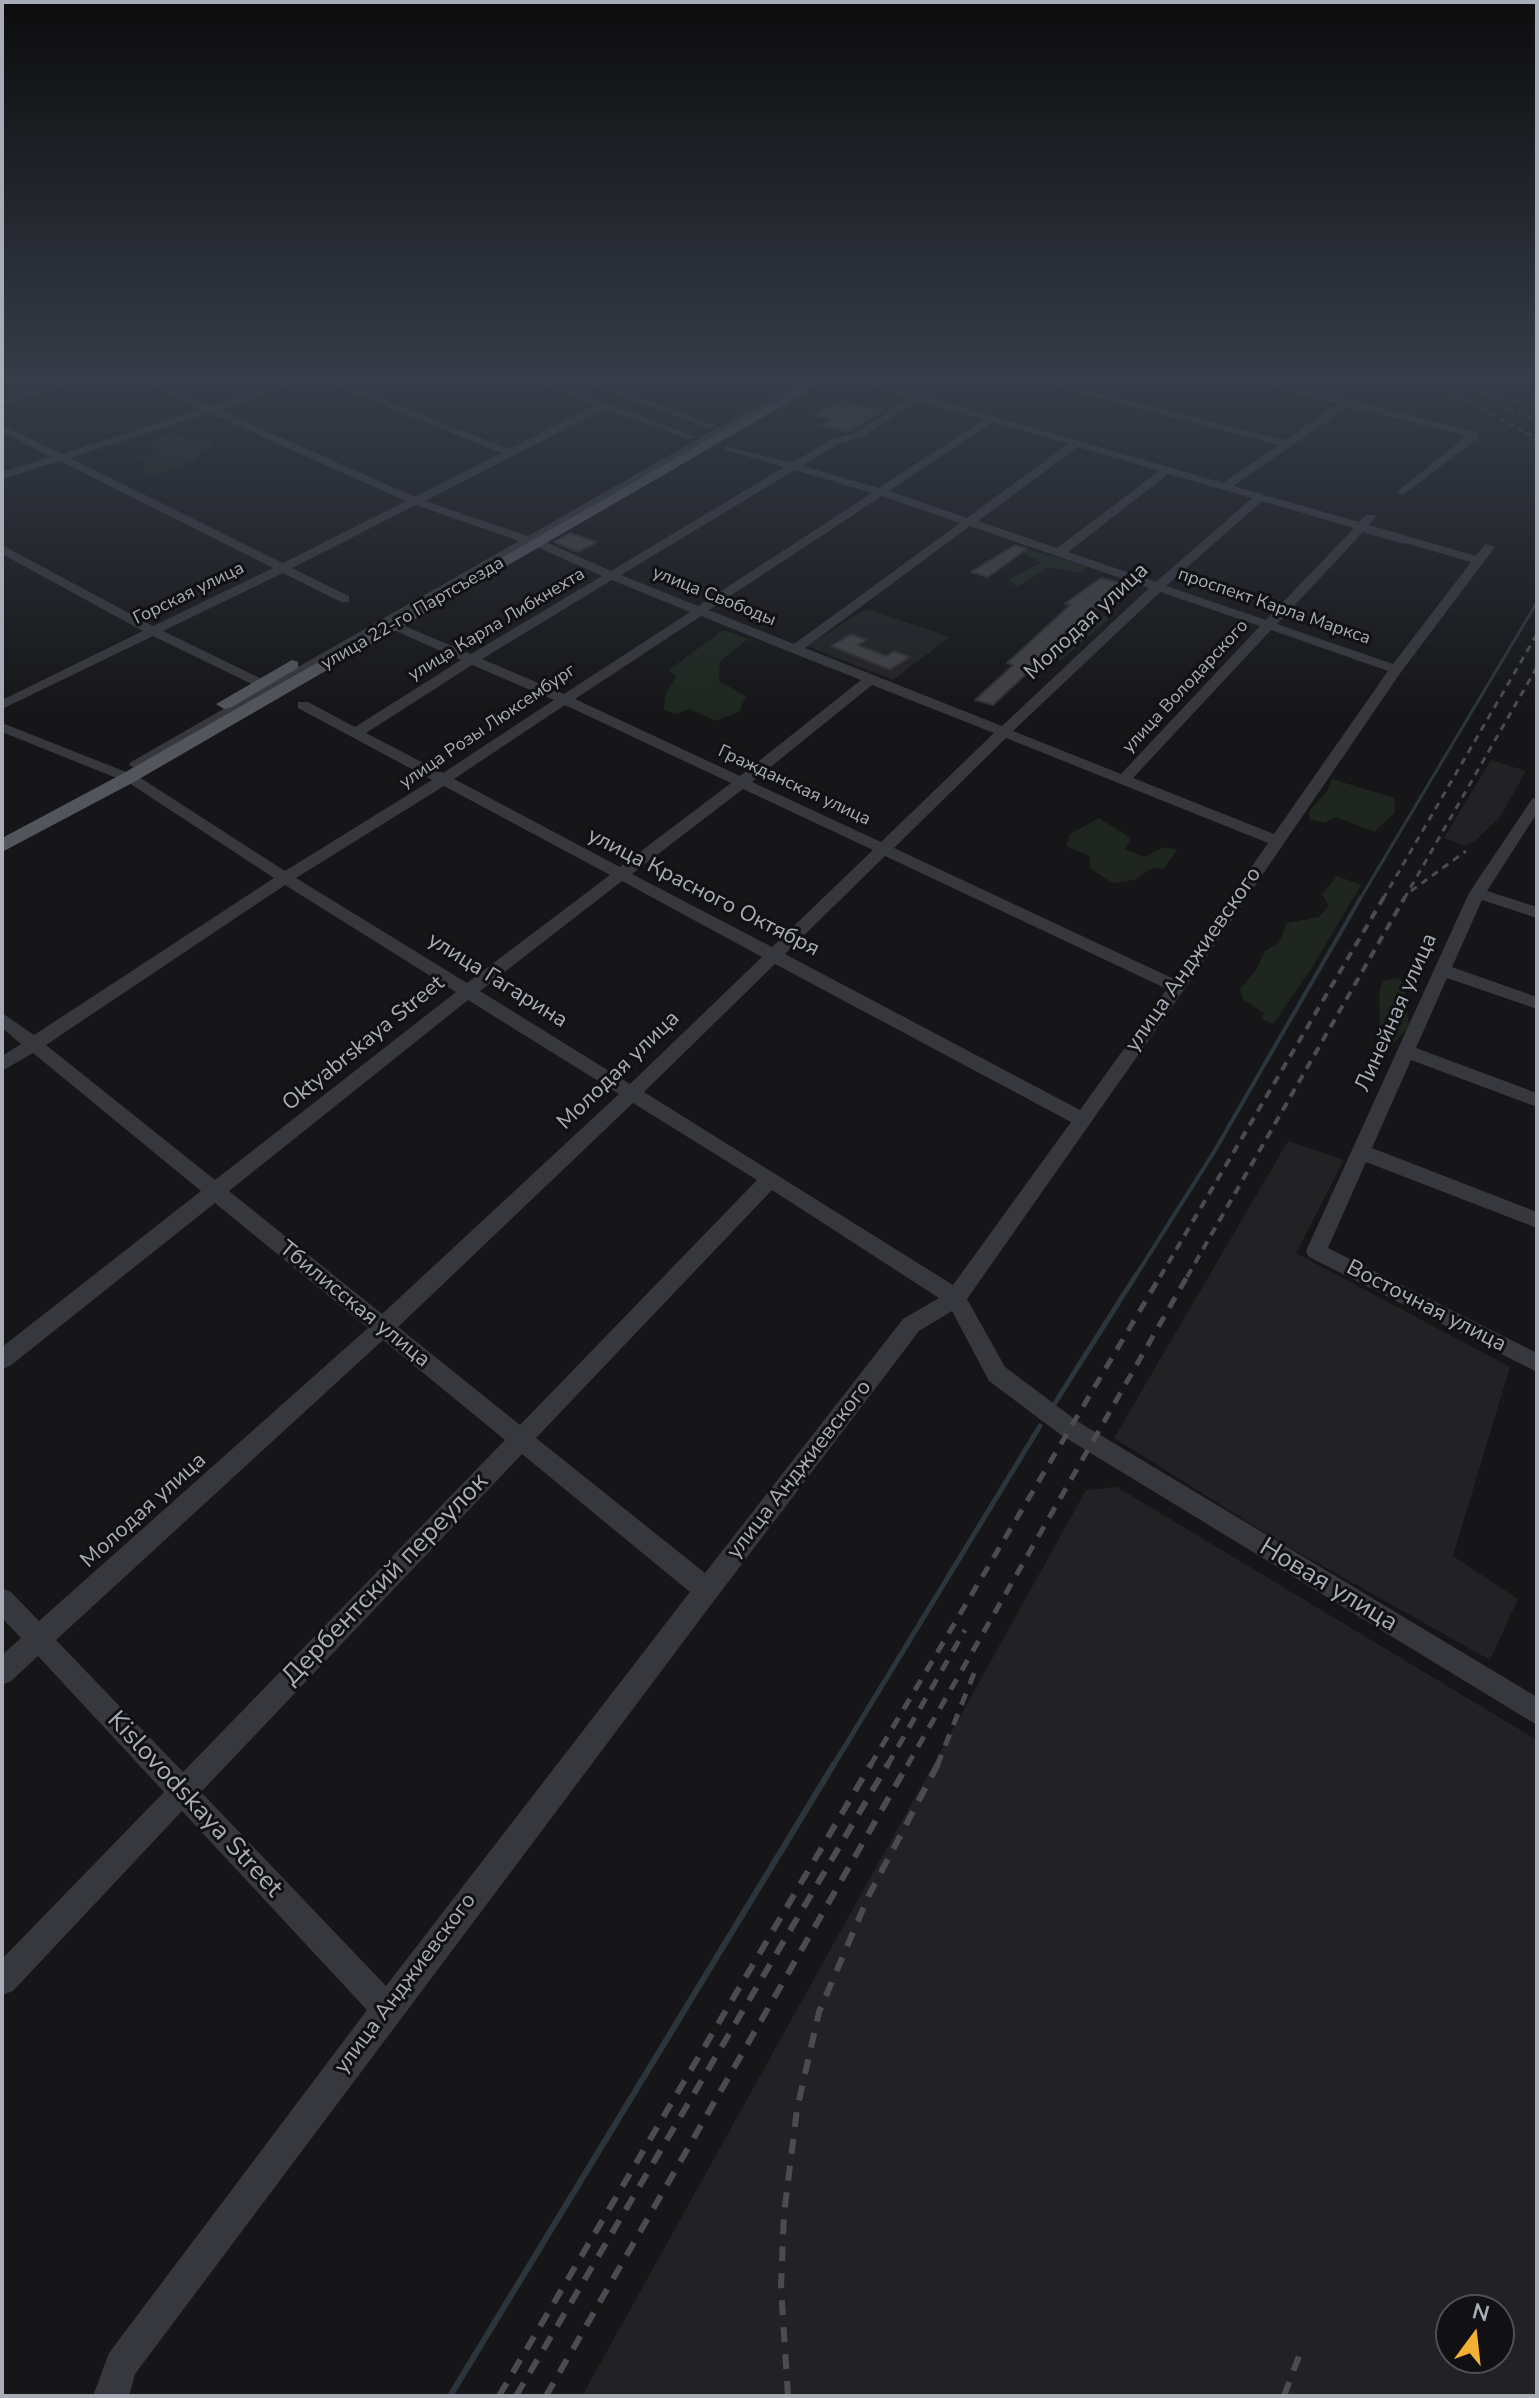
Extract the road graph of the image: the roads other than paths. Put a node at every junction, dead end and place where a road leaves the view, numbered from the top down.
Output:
1 (126, 491) edge
2 (392, 491) edge
3 (434, 491) edge
4 (606, 491) edge
5 (613, 491) edge
6 (617, 491) edge
7 (755, 491) edge
8 (878, 491) edge
9 (1011, 491) edge
10 (1139, 491) edge
11 (1245, 491) edge
12 (882, 492) junction
13 (1261, 496) junction
14 (415, 501) junction
15 (1373, 515) dead end
16 (969, 521) junction
17 (1360, 525) junction
18 (527, 540) junction
19 (1489, 547) dead end
20 (2, 549) edge
21 (1060, 552) junction
22 (1477, 560) junction
23 (283, 568) junction
24 (612, 576) junction
25 (1159, 586) junction
26 (345, 599) dead end
27 (697, 610) junction
28 (392, 625) junction
29 (1269, 625) junction
30 (154, 632) junction
31 (795, 649) junction
32 (472, 659) junction
33 (1396, 669) junction
34 (871, 679) junction
35 (268, 688) junction
36 (563, 699) junction
37 (2, 705) edge
38 (303, 705) dead end
39 (2, 727) edge
40 (1004, 732) junction
41 (356, 733) junction
42 (106, 771) junction
43 (132, 772) junction
44 (1123, 780) junction
45 (441, 781) junction
46 (741, 783) junction
47 (1537, 802) edge
48 (2, 830) edge
49 (1277, 841) junction
50 (2, 846) edge
51 (883, 850) junction
52 (619, 876) junction
53 (285, 878) junction
54 (1477, 893) junction
55 (1537, 913) edge
56 (774, 955) junction
57 (1442, 970) junction
58 (1177, 987) junction
59 (468, 991) junction
60 (1537, 1003) edge
61 (2, 1019) edge
62 (33, 1044) junction
63 (1406, 1051) junction
64 (2, 1065) edge
65 (633, 1092) junction
66 (1537, 1100) edge
67 (1083, 1120) junction
68 (1361, 1152) junction
69 (770, 1179) junction
70 (215, 1194) junction
71 (1537, 1220) edge
72 (1316, 1251) joint
73 (956, 1298) junction
74 (383, 1327) junction
75 (2, 1360) edge
76 (1537, 1363) edge
77 (521, 1440) junction
78 (707, 1590) junction
79 (2, 1600) edge
80 (38, 1640) junction
81 (2, 1672) edge
82 (1537, 1712) edge
83 (182, 1791) junction
84 (2, 1980) edge
85 (387, 2009) junction
86 (111, 2396) edge

1 - 23 street
2 - 14 street, улица Свободы
3 - 14 street, Горская улица
4 - 18 main road, улица 22-го Партсъезда
5 - 18 street
6 - 18 main road, улица 22-го Партсъезда
7 - 24 street, улица Карла Либкнехта
8 - 12 street, проспект Карла Маркса
9 - 16 street
10 - 21 street
11 - 13 street
12 - 16 street, проспект Карла Маркса
12 - 27 street, улица Розы Люксембург
13 - 17 street
13 - 25 street, Молодая улица
14 - 18 street, улица Свободы
14 - 23 street, Горская улица
15 - 17 street, улица Володарского
16 - 21 street, проспект Карла Маркса
16 - 31 street
17 - 22 street
17 - 29 street, улица Володарского
18 - 24 street, улица Свободы
18 - 28 main road, улица 22-го Партсъезда
18 - 35 main road, улица 22-го Партсъезда
19 - 22 street, улица Анджиевского
20 - 30 street
21 - 25 street, проспект Карла Маркса
22 - 33 street, улица Анджиевского
23 - 26 street
23 - 30 street, Горская улица
24 - 27 street, улица Свободы
24 - 32 street, улица Карла Либкнехта
25 - 29 street, проспект Карла Маркса
25 - 40 street, Молодая улица
27 - 31 street, улица Свободы
27 - 36 street, улица Розы Люксембург
28 - 32 street, Гражданская улица
28 - 35 main road, улица 22-го Партсъезда
29 - 33 street, проспект Карла Маркса
29 - 44 street, улица Володарского
30 - 35 street
30 - 37 street, Горская улица
31 - 34 street, улица Свободы
32 - 36 street, Гражданская улица
32 - 41 street, улица Карла Либкнехта
33 - 49 street, улица Анджиевского
34 - 40 street, улица Свободы
34 - 46 street, Oktyabrskaya Street
35 - 42 main road, улица 22-го Партсъезда
35 - 43 main road, улица 22-го Партсъезда
36 - 45 street, улица Розы Люксембург
36 - 46 street, Гражданская улица
38 - 41 street, улица Красного Октября
39 - 42 street, улица Гагарина
40 - 44 street, улица Свободы
40 - 51 street, Молодая улица
41 - 45 street, улица Красного Октября
42 - 43 street, улица Гагарина
42 - 48 main road, улица 22-го Партсъезда
43 - 50 main road, улица 22-го Партсъезда
43 - 53 street, улица Гагарина
44 - 49 street, улица Свободы
45 - 52 street, улица Красного Октября
45 - 53 street, улица Розы Люксембург
46 - 51 street, Гражданская улица
46 - 52 street, Oktyabrskaya Street
47 - 54 street, Линейная улица
49 - 58 street, улица Анджиевского
51 - 56 street, Молодая улица
51 - 58 street, Гражданская улица
52 - 56 street, улица Красного Октября
52 - 59 street, Oktyabrskaya Street
53 - 59 street, улица Гагарина
53 - 62 street, улица Розы Люксембург
54 - 55 street
54 - 57 street, Линейная улица
56 - 65 street, Молодая улица
56 - 67 street, улица Красного Октября
57 - 60 street
57 - 63 street, Линейная улица
58 - 67 street, улица Анджиевского
59 - 65 street, улица Гагарина
59 - 70 street, Oktyabrskaya Street
61 - 62 street, Тбилисская улица
62 - 64 street, улица Розы Люксембург
62 - 70 street, Тбилисская улица
63 - 66 street
63 - 68 street, Линейная улица
65 - 69 street, улица Гагарина
65 - 74 street, Молодая улица
67 - 73 street, улица Анджиевского
68 - 71 street
68 - 72 street, Линейная улица
69 - 73 street, улица Гагарина
69 - 77 street, Дербентский переулок
70 - 74 street, Тбилисская улица
70 - 75 street, Oktyabrskaya Street
72 - 76 street, Восточная улица
73 - 78 street, улица Анджиевского
73 - 82 street, Новая улица
74 - 77 street, Тбилисская улица
74 - 80 street, Молодая улица
77 - 78 street, Тбилисская улица
77 - 83 street, Дербентский переулок
78 - 85 street, улица Анджиевского
79 - 80 street, Kislovodskaya Street
80 - 81 street, Молодая улица
80 - 83 street, Kislovodskaya Street
83 - 84 street, Дербентский переулок
83 - 85 street, Kislovodskaya Street
85 - 86 street, улица Анджиевского

